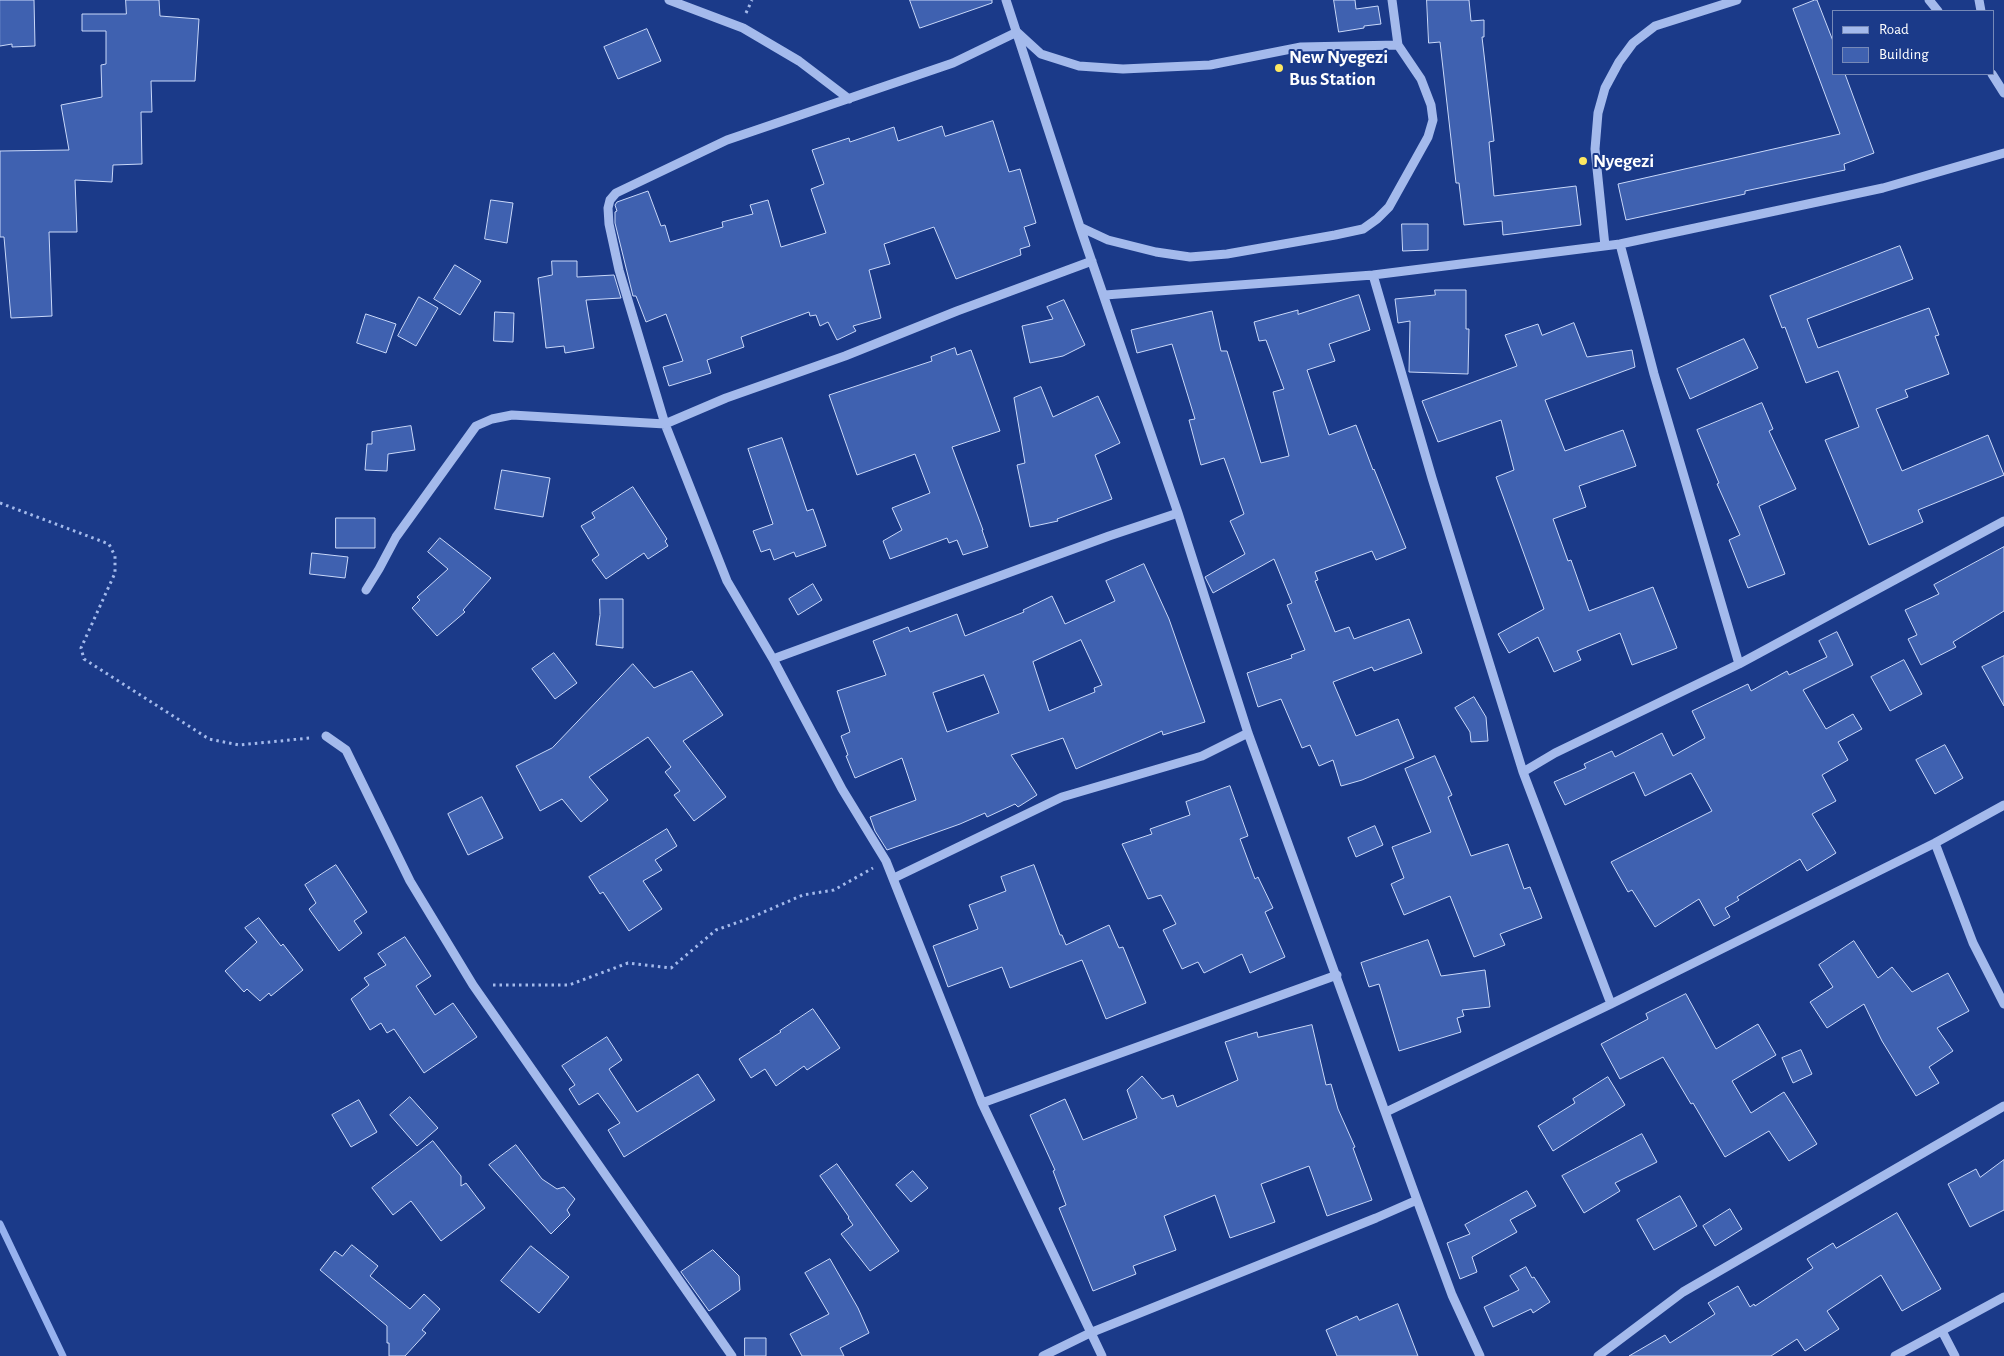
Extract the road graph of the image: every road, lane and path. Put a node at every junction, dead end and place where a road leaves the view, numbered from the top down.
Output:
1 (669, 0) edge
2 (1006, 0) edge
3 (1392, 0) edge
4 (1737, 0) edge
5 (1929, 0) edge
6 (1937, 10) edge
7 (1017, 32) junction
8 (1398, 45) junction
9 (1993, 75) edge
10 (2004, 93) edge
11 (849, 99) junction
12 (2004, 153) edge
13 (1080, 227) junction
14 (1620, 244) junction
15 (1605, 246) junction
16 (1092, 261) junction
17 (1373, 275) junction
18 (1105, 294) junction
19 (665, 424) junction
20 (0, 503) edge
21 (1178, 513) junction
22 (2004, 521) edge
23 (366, 590) dead end
24 (773, 659) junction
25 (1739, 664) junction
26 (1248, 733) junction
27 (326, 736) joint
28 (1524, 772) junction
29 (2004, 805) edge
30 (1935, 842) junction
31 (886, 861) junction
32 (894, 878) junction
33 (1337, 975) junction
34 (473, 985) junction
35 (1611, 1004) junction
36 (2004, 1004) edge
37 (982, 1103) junction
38 (2004, 1106) edge
39 (1386, 1112) junction
40 (1417, 1200) junction
41 (2004, 1297) edge
42 (1942, 1331) junction
43 (1090, 1333) junction
44 (732, 1356) edge
45 (1044, 1356) edge
46 (1102, 1356) edge
47 (1480, 1356) edge
48 (1598, 1356) edge
49 (1895, 1356) edge
50 (1955, 1356) edge

1 - 11 street
2 - 7 street
3 - 8 street
4 - 15 street
5 - 6 street
7 - 8 street
7 - 11 street
7 - 13 street
8 - 13 street
9 - 10 street
11 - 19 street
12 - 14 street
13 - 16 street
14 - 15 street
14 - 25 street
15 - 17 street
16 - 18 street
16 - 19 street
17 - 18 street
17 - 28 street
18 - 21 street
19 - 23 street
19 - 24 street
20 - 27 path
21 - 24 street
21 - 26 street
22 - 25 street
24 - 31 street
25 - 28 street
26 - 32 street
26 - 33 street
27 - 34 street
28 - 35 street
29 - 30 street
30 - 35 street
30 - 36 street
31 - 32 street
31 - 34 path
32 - 37 street
33 - 37 street
33 - 39 street
34 - 44 street
35 - 39 street
37 - 43 street
38 - 48 street
39 - 40 street
40 - 43 street
40 - 47 street
41 - 42 street
42 - 49 street
42 - 50 street
43 - 45 street
43 - 46 street

